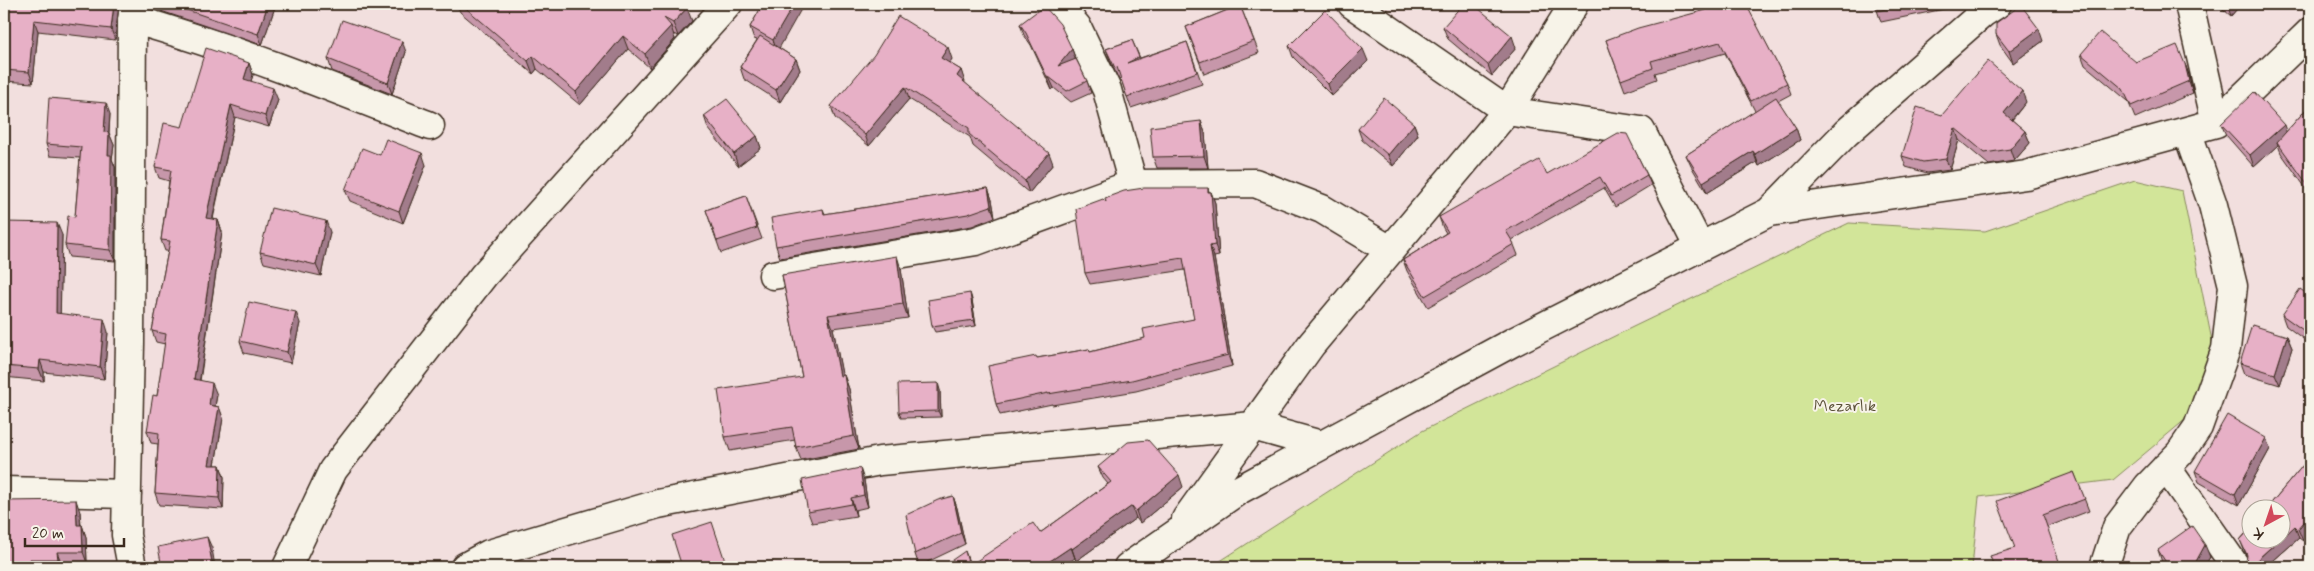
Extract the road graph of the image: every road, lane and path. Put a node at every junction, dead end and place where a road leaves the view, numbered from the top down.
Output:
1 (728, 4) edge
2 (1057, 4) edge
3 (1352, 4) edge
4 (1574, 4) edge
5 (2189, 4) edge
6 (1985, 7) edge
7 (133, 11) edge
8 (2310, 32) edge
9 (1507, 111) junction
10 (2216, 123) junction
11 (430, 126) dead end
12 (2187, 131) junction
13 (1133, 184) junction
14 (1769, 212) junction
15 (1700, 247) junction
16 (1390, 250) junction
17 (773, 275) dead end
18 (1253, 426) junction
19 (1321, 446) junction
20 (2166, 467) junction
21 (4, 491) edge
22 (127, 494) junction
23 (1173, 536) junction
24 (132, 567) edge
25 (287, 567) edge
26 (465, 567) edge
27 (1128, 567) edge
28 (2104, 567) edge
29 (2236, 567) edge

1 - 25 street
2 - 13 street
3 - 9 street
4 - 9 street
5 - 10 street
6 - 14 street
7 - 11 street
7 - 22 street
8 - 10 street
9 - 15 street
9 - 16 street
10 - 12 street
12 - 14 street
12 - 20 street
13 - 16 street
13 - 17 street
14 - 15 street
15 - 19 street
16 - 18 street
18 - 19 street
18 - 23 street
18 - 26 street
19 - 23 street
20 - 28 street
20 - 29 street
21 - 22 street
22 - 24 street
23 - 27 street

